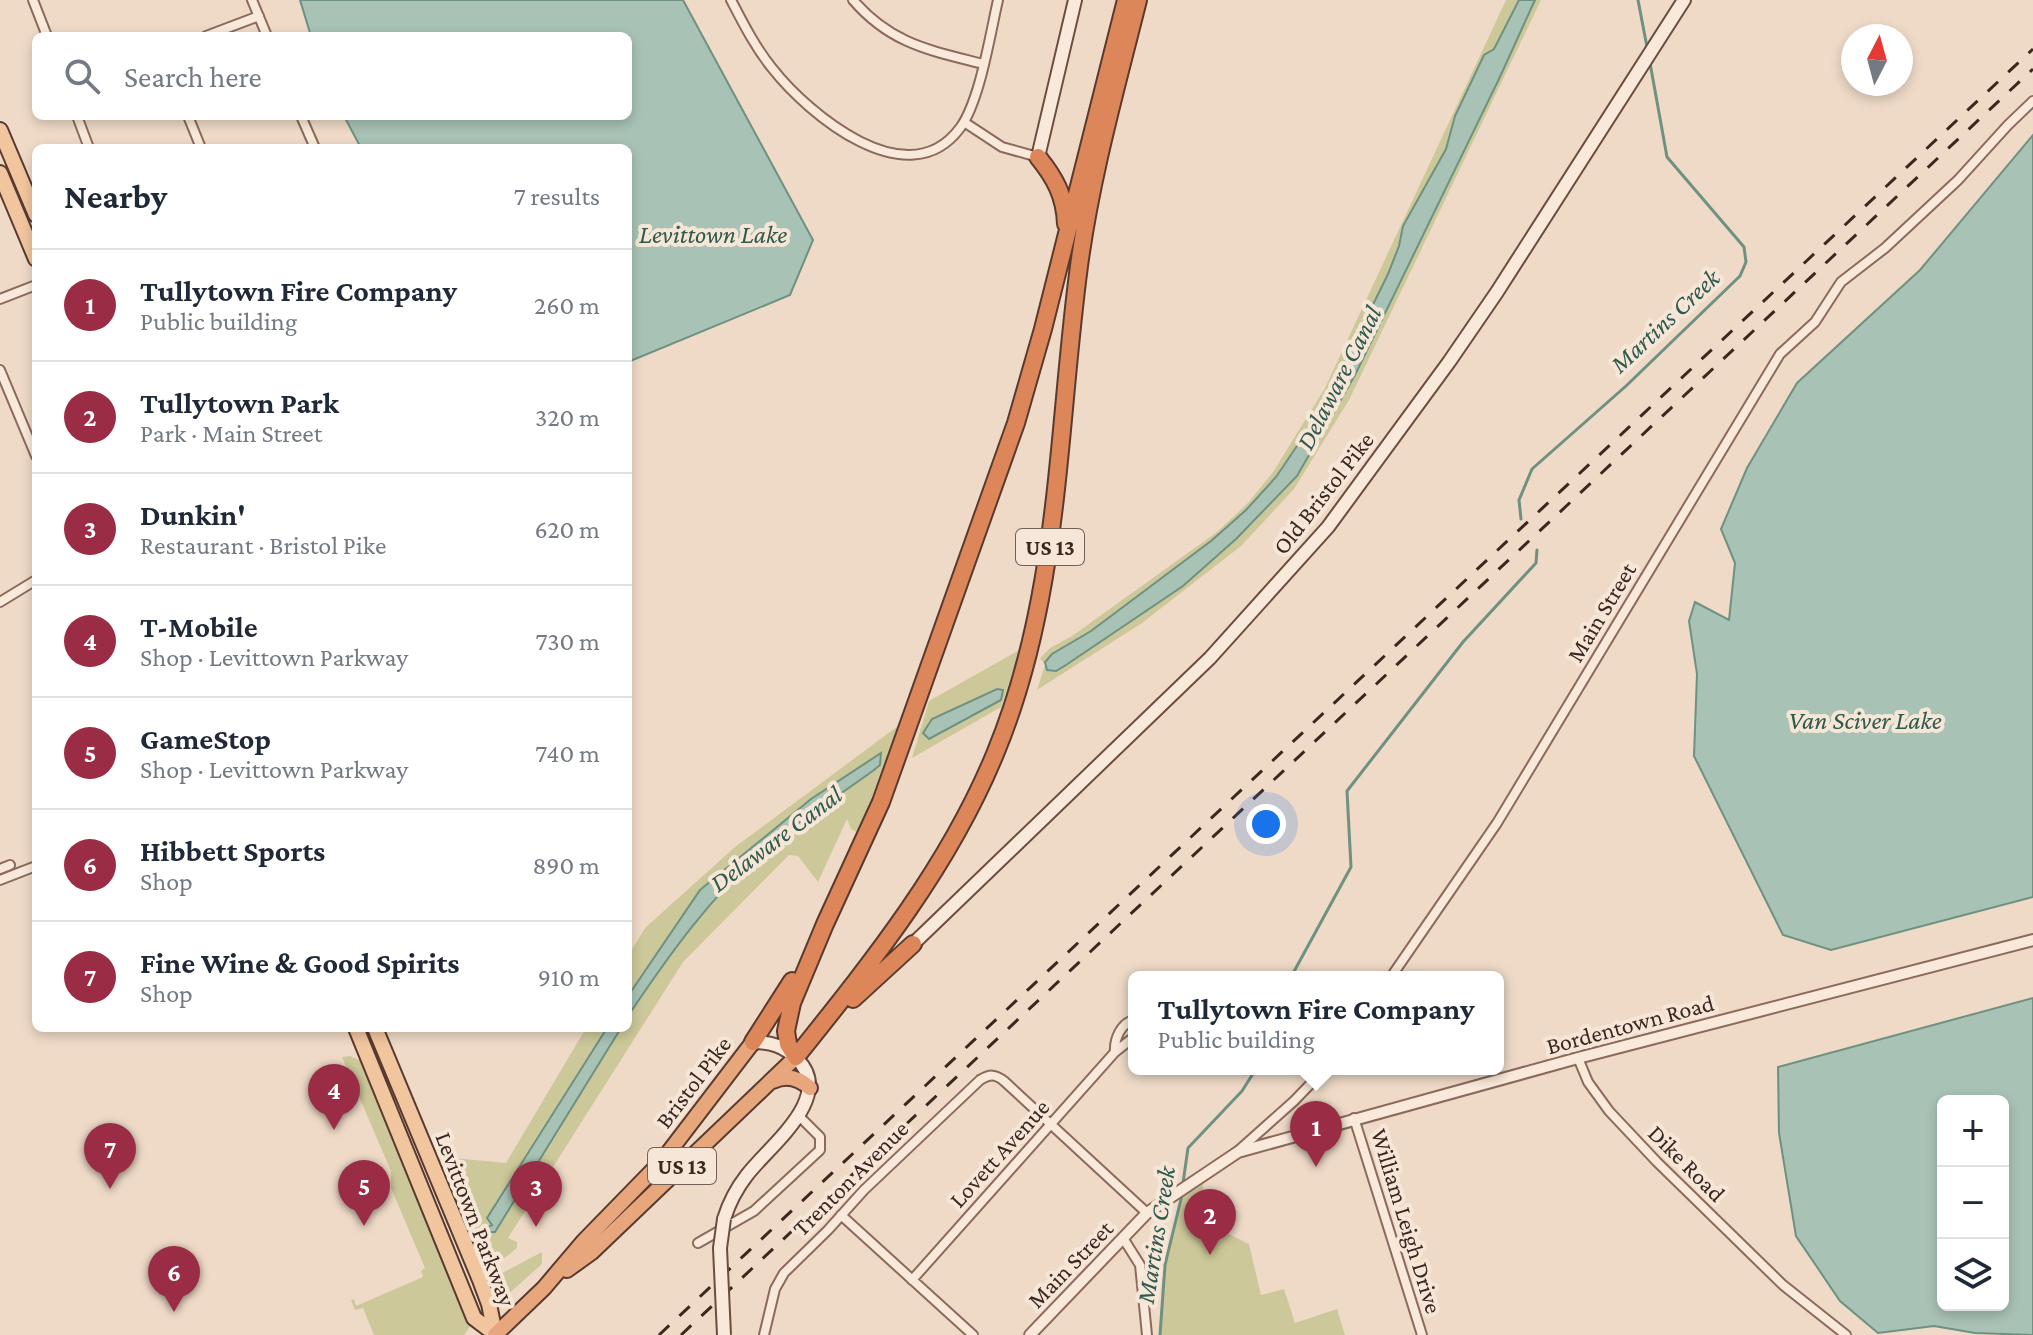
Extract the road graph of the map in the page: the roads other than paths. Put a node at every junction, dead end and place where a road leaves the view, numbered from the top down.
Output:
1 (33, 0) edge
2 (252, 0) edge
3 (731, 0) edge
4 (853, 0) edge
5 (998, 0) edge
6 (1075, 0) edge
7 (1126, 0) edge
8 (1138, 0) edge
9 (1684, 0) edge
10 (259, 16) junction
11 (45, 32) edge
12 (217, 32) edge
13 (265, 32) edge
14 (983, 64) junction
15 (2033, 101) edge
16 (78, 120) edge
17 (190, 120) edge
18 (303, 120) edge
19 (964, 122) junction
20 (0, 130) edge
21 (88, 144) edge
22 (199, 144) edge
23 (313, 144) edge
24 (1038, 157) junction
25 (0, 173) edge
26 (32, 206) edge
27 (1065, 241) junction
28 (32, 249) edge
29 (32, 287) edge
30 (0, 299) edge
31 (0, 370) edge
32 (32, 446) edge
33 (32, 582) edge
34 (0, 602) edge
35 (10, 865) dead end
36 (32, 868) edge
37 (0, 869) edge
38 (0, 880) edge
39 (825, 924) junction
40 (2033, 940) edge
41 (913, 944) joint
42 (1395, 971) edge
43 (1128, 1021) edge
44 (358, 1032) edge
45 (377, 1032) edge
46 (811, 1038) junction
47 (753, 1042) junction
48 (1128, 1042) edge
49 (1115, 1052) junction
50 (796, 1057) junction
51 (1578, 1058) junction
52 (1319, 1075) edge
53 (769, 1083) junction
54 (810, 1088) junction
55 (799, 1116) junction
56 (1354, 1118) junction
57 (1051, 1124) junction
58 (1238, 1152) junction
59 (1147, 1213) junction
60 (841, 1215) junction
61 (1123, 1238) junction
62 (698, 1243) dead end
63 (912, 1280) junction
64 (544, 1288) junction
65 (767, 1333) edge
66 (495, 1335) edge
67 (724, 1335) edge
68 (973, 1335) edge
69 (1030, 1335) edge
70 (1147, 1335) edge
71 (1422, 1335) edge
72 (1846, 1335) edge

1 - 11 street
2 - 10 street
3 - 19 street
4 - 14 street
5 - 14 street
6 - 24 main road
7 - 27 highway, US 13
8 - 46 highway, US 13
9 - 41 main road, Old Bristol Pike
10 - 12 street
10 - 13 street
14 - 19 street
15 - 42 street, Main Street
16 - 21 street
17 - 22 street
18 - 23 street
19 - 24 street
20 - 26 main road
24 - 27 highway
25 - 28 main road
27 - 39 highway, US 13
29 - 30 street
31 - 32 street
33 - 34 street
35 - 37 street
36 - 38 street
39 - 47 highway, Bristol Pike / US 13
39 - 50 highway
40 - 51 street, Bordentown Road
41 - 46 highway
43 - 49 street, Lovett Avenue
44 - 66 main road, Levittown Parkway
45 - 66 main road, Levittown Parkway
46 - 50 highway, US 13
47 - 50 main road
47 - 64 highway, Bristol Pike / US 13
48 - 49 street, Lovett Avenue
49 - 57 street, Lovett Avenue
50 - 53 highway, Bristol Pike / US 13
50 - 54 main road
51 - 56 street, Bordentown Road
51 - 72 street, Dike Road
52 - 58 street, Main Street
53 - 54 highway
53 - 64 highway, Bristol Pike / US 13
54 - 55 main road
55 - 62 street
55 - 67 main road, bridge
56 - 58 street, Bordentown Road
56 - 71 street, William Leigh Drive
57 - 59 street
57 - 60 street, Trenton Avenue
57 - 63 street, Lovett Avenue
58 - 59 street, Main Street
59 - 61 street, Main Street
60 - 63 street
60 - 65 street, Trenton Avenue
61 - 69 street, Main Street
61 - 70 street
63 - 68 street
64 - 66 highway, Bristol Pike / US 13

